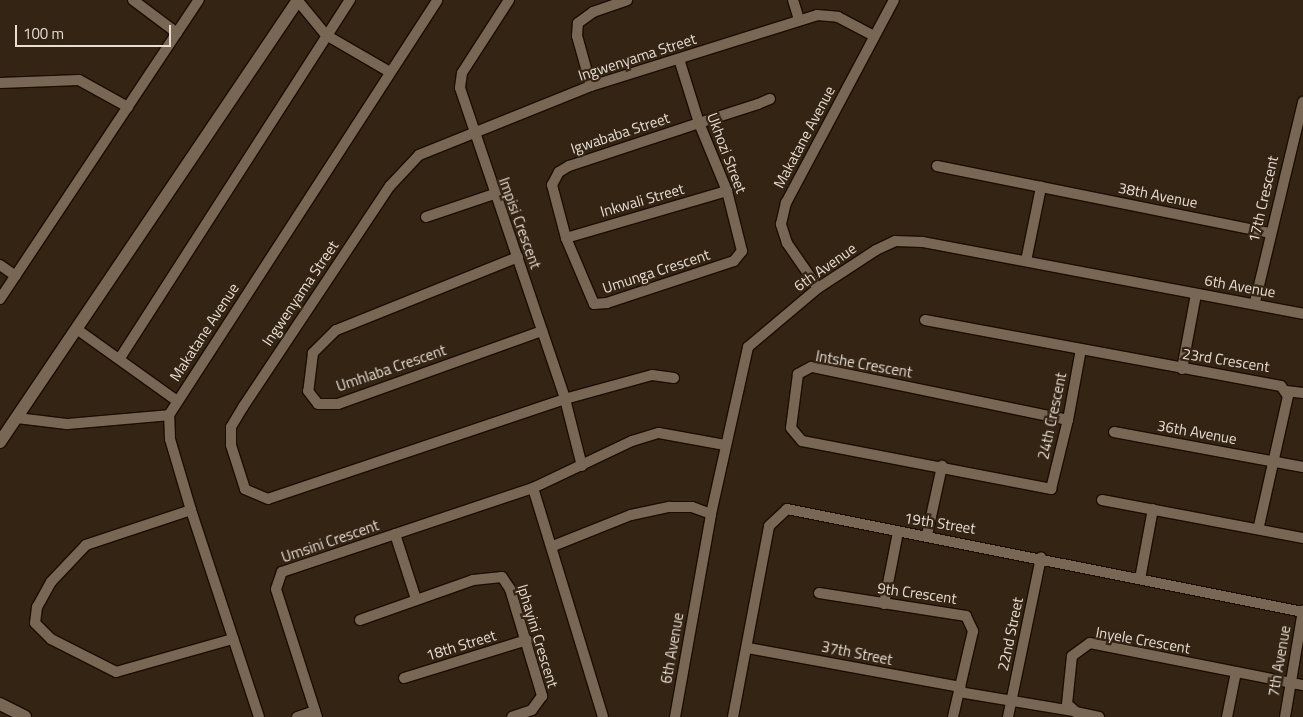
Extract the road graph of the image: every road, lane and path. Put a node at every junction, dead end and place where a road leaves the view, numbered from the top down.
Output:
1 (133, 0) edge
2 (199, 0) edge
3 (350, 0) edge
4 (437, 0) edge
5 (509, 0) edge
6 (627, 0) edge
7 (793, 0) edge
8 (894, 0) edge
9 (298, 1) edge
10 (799, 20) junction
11 (178, 33) junction
12 (326, 35) junction
13 (874, 36) junction
14 (679, 60) junction
15 (388, 71) junction
16 (0, 83) edge
17 (591, 86) junction
18 (770, 99) dead end
19 (1303, 102) edge
20 (128, 107) junction
21 (699, 123) junction
22 (471, 133) junction
23 (937, 166) dead end
24 (554, 178) joint
25 (1041, 187) junction
26 (727, 191) junction
27 (494, 194) junction
28 (426, 217) dead end
29 (1270, 233) junction
30 (566, 238) junction
31 (518, 258) junction
32 (739, 258) joint
33 (1026, 261) junction
34 (0, 265) edge
35 (16, 276) junction
36 (818, 288) junction
37 (1196, 294) junction
38 (0, 299) edge
39 (1255, 302) junction
40 (1303, 314) edge
41 (926, 320) dead end
42 (78, 330) junction
43 (542, 331) junction
44 (1081, 349) junction
45 (120, 358) junction
46 (1182, 369) junction
47 (674, 378) dead end
48 (1286, 391) junction
49 (1303, 393) edge
50 (565, 399) junction
51 (177, 401) junction
52 (170, 415) junction
53 (17, 418) junction
54 (1068, 420) junction
55 (1114, 432) dead end
56 (0, 442) edge
57 (725, 446) junction
58 (1274, 461) junction
59 (582, 466) junction
60 (942, 466) junction
61 (1303, 467) edge
62 (533, 488) junction
63 (1051, 489) joint
64 (1102, 500) dead end
65 (1153, 509) junction
66 (191, 510) junction
67 (711, 514) junction
68 (1259, 526) junction
69 (898, 532) junction
70 (395, 534) junction
71 (927, 535) junction
72 (1303, 538) edge
73 (553, 546) junction
74 (1041, 557) junction
75 (1140, 579) junction
76 (819, 593) dead end
77 (416, 599) junction
78 (884, 604) junction
79 (1303, 611) edge
80 (360, 620) dead end
81 (233, 639) junction
82 (527, 640) junction
83 (748, 648) junction
84 (1236, 672) junction
85 (404, 678) dead end
86 (1290, 682) junction
87 (1303, 685) edge
88 (960, 690) junction
89 (1012, 700) junction
90 (0, 704) edge
91 (1073, 711) junction
92 (316, 714) edge
93 (25, 717) edge
94 (259, 717) edge
95 (297, 717) edge
96 (512, 717) edge
97 (603, 717) edge
98 (675, 717) edge
99 (733, 717) edge
100 (953, 717) edge
101 (1008, 717) edge
102 (1099, 717) edge
103 (1227, 717) edge
104 (1285, 717) edge

1 - 11 street
2 - 11 street
3 - 12 street
4 - 15 street, Makatane Avenue
5 - 22 street, Impisi Crescent
6 - 17 street
7 - 10 street
8 - 13 street, Makatane Avenue
9 - 12 street
9 - 42 main road
10 - 13 street, Ingwenyama Street
10 - 14 street, Ingwenyama Street
11 - 20 street
12 - 15 street
12 - 45 street
13 - 36 street, Makatane Avenue
14 - 17 street, Ingwenyama Street
14 - 21 street, Ukhozi Street
15 - 51 street, Makatane Avenue
16 - 20 street
17 - 22 street, Ingwenyama Street
18 - 21 street, Igwababa Street
19 - 29 street, 17th Crescent
20 - 35 street
21 - 24 street, Igwababa Street
21 - 26 street, Ukhozi Street
22 - 27 street, Impisi Crescent
22 - 50 street, Ingwenyama Street
23 - 25 street, 38th Avenue
24 - 30 street, Umunga Crescent
25 - 29 street, 38th Avenue
25 - 33 street
26 - 30 street, Inkwali Street
26 - 32 street, Ukhozi Street
27 - 28 street
27 - 31 street, Impisi Crescent
29 - 39 street, 17th Crescent
30 - 32 street, Umunga Crescent
31 - 43 street, Impisi Crescent
31 - 43 street, Umhlaba Crescent
33 - 36 street, 6th Avenue
33 - 37 street, 6th Avenue
34 - 35 street
35 - 38 street
36 - 57 street, 6th Avenue
37 - 39 street, 6th Avenue
37 - 46 street
39 - 40 street, 6th Avenue
41 - 44 street, 23rd Crescent
42 - 45 street
42 - 53 main road
43 - 50 street, Impisi Crescent
44 - 46 street, 23rd Crescent
44 - 54 street, 24th Crescent
45 - 51 street
46 - 48 street, 23rd Crescent
47 - 50 street, Ingwenyama Street
48 - 49 street, 23rd Crescent
48 - 58 street
50 - 59 street, Impisi Crescent
51 - 52 street, Makatane Avenue
52 - 53 street
52 - 66 street, Makatane Avenue
53 - 56 main road
54 - 60 street, Intshe Crescent
54 - 63 street, 24th Crescent
55 - 58 street, 36th Avenue
57 - 59 street, Umsini Crescent
57 - 67 street, 6th Avenue
58 - 61 street, 36th Avenue
58 - 68 street
59 - 62 street, Umsini Crescent
60 - 63 street, Intshe Crescent
60 - 71 street
62 - 70 street, Umsini Crescent
62 - 73 street
64 - 65 street
65 - 68 street
65 - 75 street
66 - 81 street, Makatane Avenue
66 - 81 street
67 - 73 street
67 - 98 street, 6th Avenue
68 - 72 street
69 - 71 street, 19th Street
69 - 78 street
69 - 83 street, 19th Street
70 - 77 street
70 - 92 street, Umsini Crescent
71 - 74 street, 19th Street
73 - 97 street
74 - 75 street, 19th Street
74 - 89 street, 22nd Street
75 - 79 street, 19th Street
76 - 78 street, 9th Crescent
77 - 80 street, Iphayini Crescent
77 - 82 street, Iphayini Crescent
78 - 88 street, 9th Crescent
79 - 86 street, 7th Avenue
81 - 94 street, Makatane Avenue
82 - 85 street, 18th Street
82 - 96 street, Iphayini Crescent
83 - 88 street, 37th Street
83 - 99 street, 19th Street
84 - 86 street, Inyele Crescent
84 - 91 street, Inyele Crescent
84 - 103 street
86 - 87 street, Inyele Crescent
86 - 104 street, 7th Avenue
88 - 89 street, 37th Street
88 - 100 street, 9th Crescent
89 - 91 street, 37th Street
89 - 101 street, 22nd Street
90 - 93 main road
91 - 102 street
92 - 95 street

